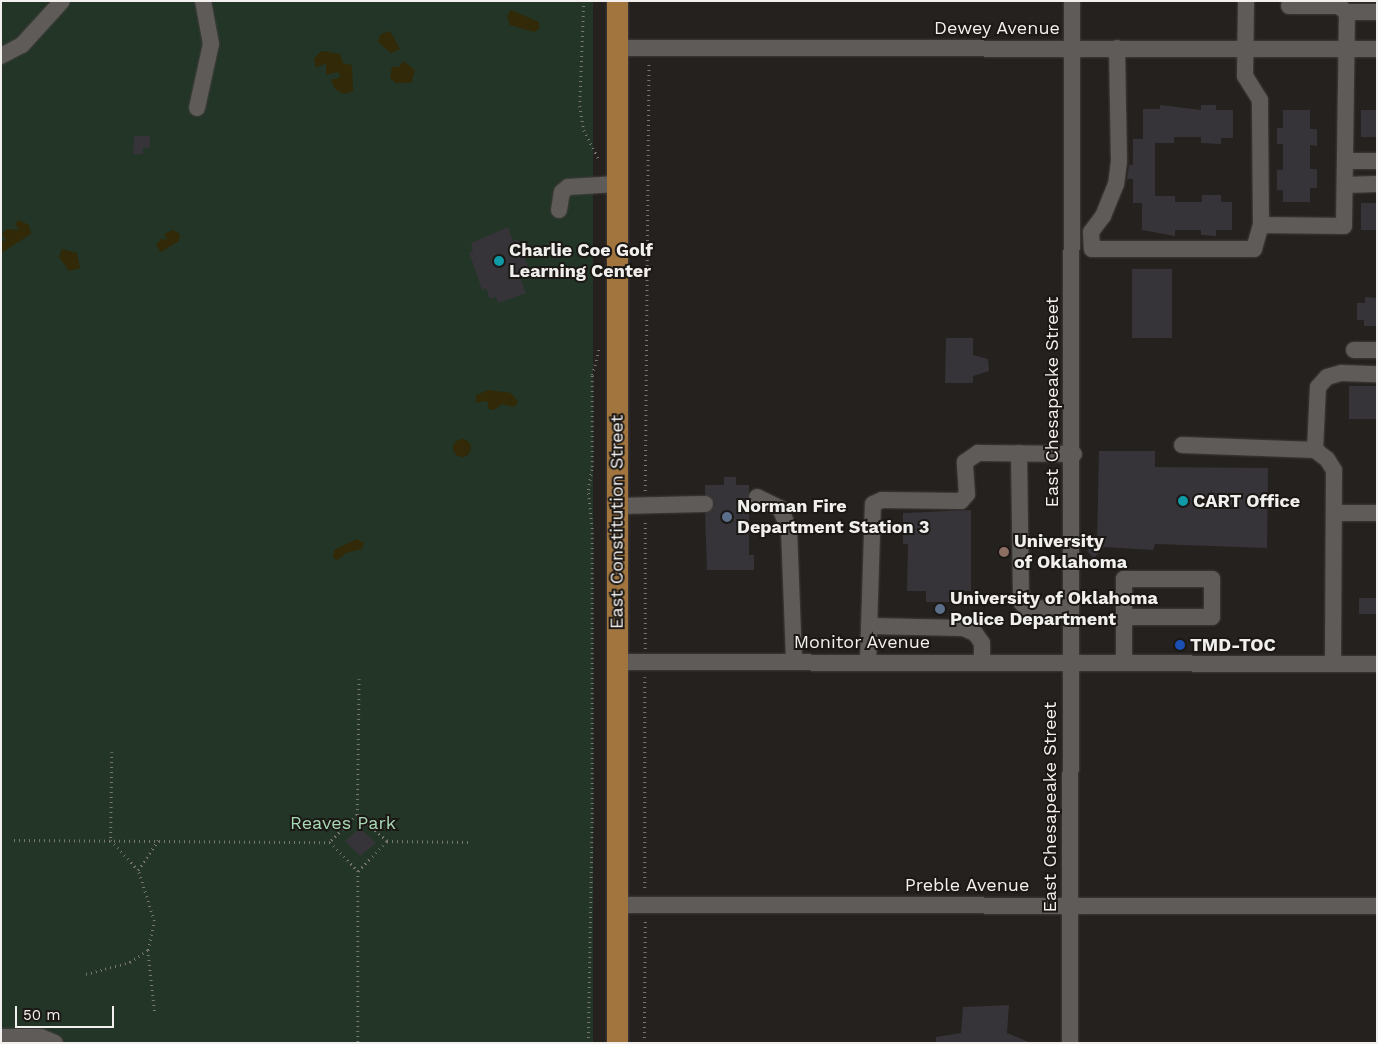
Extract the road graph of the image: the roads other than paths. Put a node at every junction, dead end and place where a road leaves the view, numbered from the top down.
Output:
1 (62, 1) edge
2 (203, 1) edge
3 (617, 1) edge
4 (1072, 1) edge
5 (1246, 1) edge
6 (1289, 6) dead end
7 (1347, 6) edge
8 (1377, 12) edge
9 (618, 48) junction
10 (1072, 48) junction
11 (1116, 48) junction
12 (1245, 48) junction
13 (1348, 49) junction
14 (1377, 49) edge
15 (1, 56) edge
16 (197, 108) dead end
17 (1345, 161) junction
18 (1377, 161) edge
19 (610, 184) junction
20 (1377, 184) edge
21 (1345, 185) junction
22 (559, 210) dead end
23 (1261, 225) junction
24 (1073, 242) junction
25 (1091, 242) junction
26 (1354, 350) dead end
27 (1377, 350) edge
28 (1377, 374) edge
29 (1182, 445) dead end
30 (1315, 450) junction
31 (1019, 453) junction
32 (1074, 454) junction
33 (757, 496) dead end
34 (705, 504) dead end
35 (617, 506) junction
36 (1334, 513) junction
37 (1377, 513) edge
38 (1070, 609) junction
39 (1124, 618) junction
40 (869, 626) junction
41 (982, 661) junction
42 (617, 662) junction
43 (794, 662) junction
44 (868, 662) junction
45 (1124, 662) junction
46 (1070, 663) junction
47 (1333, 664) junction
48 (1377, 664) edge
49 (616, 905) junction
50 (1070, 906) junction
51 (1377, 906) edge
52 (1, 1037) edge
53 (55, 1043) edge
54 (617, 1043) edge
55 (1070, 1043) edge

1 - 15 street
2 - 16 street
3 - 9 main road, East Constitution Street
4 - 10 street, East Chesapeake Street
5 - 12 street
6 - 7 street
7 - 8 street
7 - 13 street
9 - 10 street, Dewey Avenue
9 - 19 main road, East Constitution Street
10 - 11 street, Dewey Avenue
10 - 24 street, East Chesapeake Street
11 - 12 street, Dewey Avenue
11 - 25 street
12 - 13 street, Dewey Avenue
12 - 23 street
13 - 14 street, Dewey Avenue
13 - 17 street
17 - 18 street
17 - 21 street
19 - 22 street
19 - 35 main road, East Constitution Street
20 - 21 street
21 - 23 street
23 - 25 street
24 - 25 street
24 - 32 street, East Chesapeake Street
26 - 27 street
28 - 30 street
29 - 30 street
30 - 36 street
31 - 32 street
31 - 38 street
31 - 40 street
32 - 38 street, East Chesapeake Street
33 - 43 street
34 - 35 street
35 - 42 main road, East Constitution Street
36 - 37 street
36 - 47 street
38 - 46 street, East Chesapeake Street
39 - 39 street
39 - 45 street
40 - 41 street
40 - 44 street
41 - 44 street, Monitor Avenue
41 - 46 street, Monitor Avenue
42 - 43 street, Monitor Avenue
42 - 49 main road, East Constitution Street
43 - 44 street, Monitor Avenue
45 - 46 street, Monitor Avenue
45 - 47 street, Monitor Avenue
46 - 50 street, East Chesapeake Street
47 - 48 street, Monitor Avenue
49 - 50 street, Preble Avenue
49 - 54 main road, East Constitution Street
50 - 51 street, Preble Avenue
50 - 55 street, East Chesapeake Street
52 - 53 street

